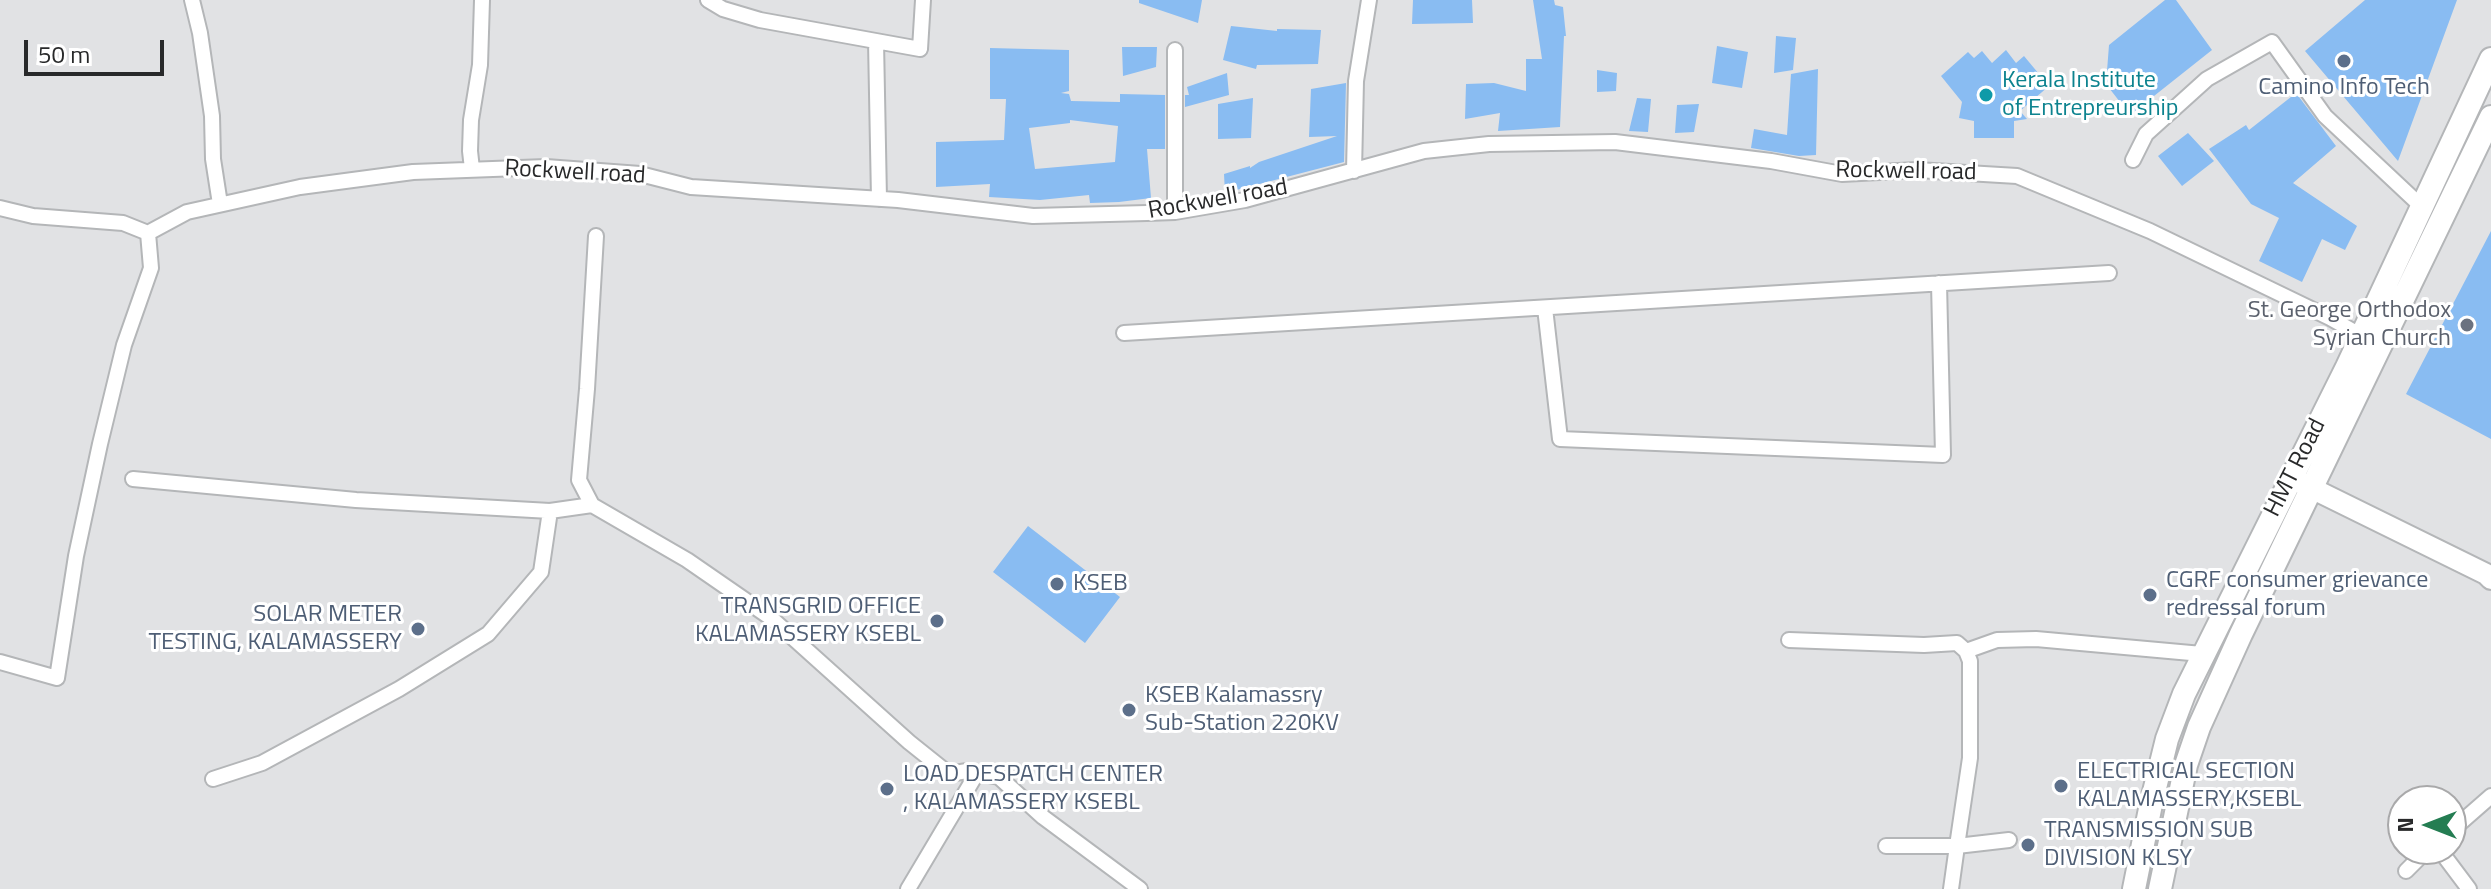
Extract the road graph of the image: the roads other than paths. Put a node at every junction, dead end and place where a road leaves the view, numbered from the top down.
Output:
1 (192, 0) edge
2 (482, 0) edge
3 (708, 0) edge
4 (923, 0) edge
5 (1369, 0) edge
6 (876, 41) junction
7 (1175, 50) dead end
8 (2491, 59) edge
9 (2491, 117) edge
10 (2133, 160) dead end
11 (472, 169) junction
12 (1354, 171) junction
13 (879, 199) junction
14 (220, 204) junction
15 (2421, 206) junction
16 (0, 208) edge
17 (1175, 212) junction
18 (148, 233) junction
19 (596, 236) dead end
20 (2109, 273) dead end
21 (1939, 283) junction
22 (1545, 308) junction
23 (1124, 333) dead end
24 (2361, 336) junction
25 (2382, 347) junction
26 (2291, 478) junction
27 (133, 479) dead end
28 (2312, 489) junction
29 (592, 505) junction
30 (550, 511) junction
31 (2489, 574) edge
32 (1789, 640) dead end
33 (1966, 651) junction
34 (2202, 654) junction
35 (0, 662) edge
36 (977, 773) junction
37 (213, 779) dead end
38 (2491, 796) edge
39 (2467, 817) edge
40 (2009, 840) dead end
41 (1886, 846) dead end
42 (1957, 846) junction
43 (2412, 865) edge
44 (2451, 865) edge
45 (2406, 871) dead end
46 (908, 889) edge
47 (1140, 889) edge
48 (1951, 889) edge
49 (2134, 889) edge
50 (2160, 889) edge
51 (2469, 889) edge

1 - 14 street
2 - 11 street
3 - 6 street
4 - 6 street
5 - 12 street
6 - 13 street
7 - 17 street
8 - 15 main road, HMT Road
9 - 25 main road, HMT Road
10 - 15 street
11 - 13 street, Rockwell road
11 - 14 street, Rockwell road
12 - 17 street, Rockwell road
12 - 24 street, Rockwell road
13 - 17 street, Rockwell road
14 - 18 street, Rockwell road
15 - 24 main road, HMT Road
16 - 18 street
18 - 35 street
19 - 29 street
20 - 21 street
21 - 22 street
21 - 22 street
22 - 23 street
24 - 25 street, Rockwell road
24 - 26 main road, HMT Road
25 - 28 main road, HMT Road
26 - 28 street
26 - 34 main road, HMT Road
27 - 30 street
28 - 31 street
28 - 50 main road, HMT Road
29 - 30 street
29 - 36 street
30 - 37 street
32 - 33 street
33 - 34 street
33 - 42 street
34 - 49 main road, HMT Road
36 - 46 street
36 - 47 street
38 - 39 street
40 - 42 street
41 - 42 street
42 - 48 street
43 - 45 street
44 - 51 street

